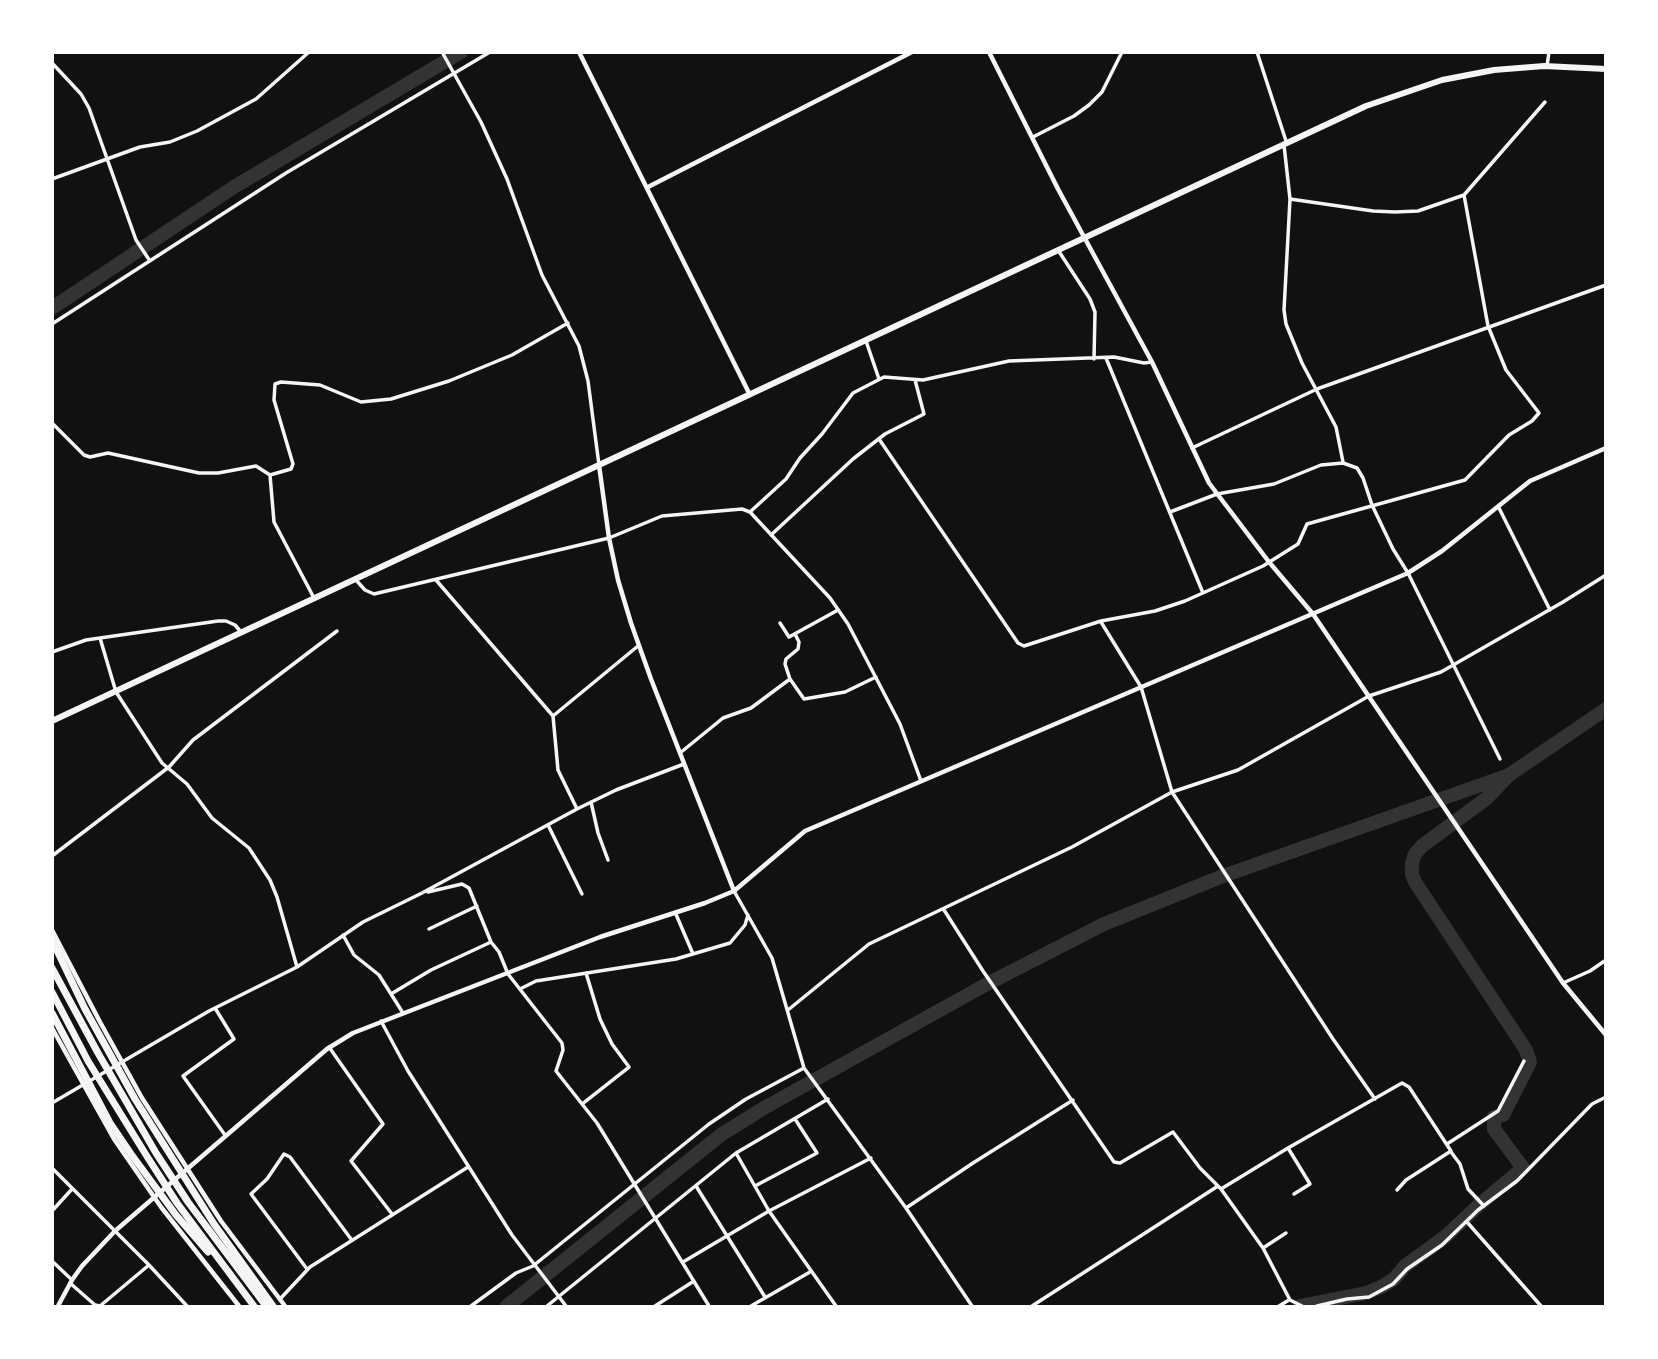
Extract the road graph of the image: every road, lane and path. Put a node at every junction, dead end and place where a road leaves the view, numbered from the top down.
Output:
1 (309, 52) edge
2 (442, 52) edge
3 (490, 52) edge
4 (579, 52) edge
5 (912, 52) edge
6 (989, 52) edge
7 (1122, 52) edge
8 (1257, 52) edge
9 (1549, 52) edge
10 (52, 63) edge
11 (1547, 66) junction
12 (1605, 69) edge
13 (455, 73) junction
14 (1545, 102) dead end
15 (1033, 137) junction
16 (1285, 144) junction
17 (107, 160) junction
18 (52, 179) edge
19 (648, 187) junction
20 (1464, 195) junction
21 (1290, 199) junction
22 (1084, 238) junction
23 (1058, 250) junction
24 (150, 261) junction
25 (1605, 285) edge
26 (568, 323) junction
27 (52, 324) edge
28 (1488, 326) junction
29 (866, 340) junction
30 (1106, 358) junction
31 (1094, 359) junction
32 (1152, 362) junction
33 (879, 379) junction
34 (915, 380) junction
35 (1317, 389) junction
36 (750, 395) junction
37 (52, 423) edge
38 (879, 439) junction
39 (1192, 448) junction
40 (1605, 448) edge
41 (1343, 463) junction
42 (599, 465) junction
43 (270, 475) junction
44 (1217, 494) junction
45 (1372, 505) junction
46 (1498, 506) junction
47 (750, 512) junction
48 (1170, 512) junction
49 (771, 535) junction
50 (609, 538) junction
51 (1269, 562) junction
52 (1408, 573) junction
53 (1605, 575) edge
54 (355, 579) junction
55 (435, 579) junction
56 (1203, 593) junction
57 (314, 598) junction
58 (838, 610) junction
59 (1550, 610) junction
60 (1313, 614) junction
61 (1101, 621) junction
62 (780, 623) dead end
63 (337, 631) dead end
64 (242, 633) junction
65 (795, 634) junction
66 (100, 638) junction
67 (638, 646) junction
68 (52, 652) edge
69 (1453, 666) junction
70 (876, 677) junction
71 (790, 679) junction
72 (1141, 687) junction
73 (116, 692) junction
74 (1369, 696) junction
75 (553, 716) junction
76 (52, 721) edge
77 (680, 753) junction
78 (1500, 759) dead end
79 (684, 764) junction
80 (169, 767) junction
81 (922, 781) junction
82 (1172, 792) junction
83 (591, 802) junction
84 (577, 809) junction
85 (548, 825) junction
86 (52, 856) edge
87 (608, 860) dead end
88 (734, 891) junction
89 (422, 894) junction
90 (582, 894) dead end
91 (477, 906) junction
92 (943, 909) junction
93 (675, 912) junction
94 (748, 915) junction
95 (429, 929) dead end
96 (52, 930) edge
97 (344, 935) junction
98 (52, 940) edge
99 (491, 942) junction
100 (693, 954) junction
101 (1605, 960) edge
102 (297, 967) junction
103 (52, 968) edge
104 (586, 973) junction
105 (508, 974) junction
106 (1563, 982) junction
107 (519, 989) junction
108 (52, 992) edge
109 (391, 994) junction
110 (215, 1008) junction
111 (788, 1010) junction
112 (52, 1013) edge
113 (402, 1013) junction
114 (381, 1021) junction
115 (52, 1028) edge
116 (1605, 1035) edge
117 (329, 1047) junction
118 (1524, 1060) dead end
119 (121, 1062) junction
120 (804, 1068) junction
121 (83, 1085) junction
122 (1605, 1097) edge
123 (828, 1099) junction
124 (1375, 1099) junction
125 (1073, 1100) junction
126 (52, 1103) edge
127 (582, 1104) junction
128 (795, 1119) junction
129 (225, 1135) junction
130 (1447, 1144) junction
131 (1288, 1148) junction
132 (1451, 1151) junction
133 (736, 1153) junction
134 (871, 1158) junction
135 (468, 1167) junction
136 (52, 1168) edge
137 (187, 1170) junction
138 (634, 1183) junction
139 (696, 1185) junction
140 (755, 1186) junction
141 (1220, 1187) junction
142 (72, 1189) junction
143 (1397, 1191) dead end
144 (1294, 1194) dead end
145 (155, 1199) junction
146 (1484, 1206) junction
147 (906, 1208) junction
148 (52, 1211) edge
149 (769, 1211) junction
150 (392, 1214) junction
151 (656, 1218) junction
152 (1467, 1222) junction
153 (115, 1231) junction
154 (1286, 1233) dead end
155 (727, 1234) junction
156 (351, 1239) junction
157 (1263, 1248) junction
158 (52, 1261) edge
159 (683, 1262) junction
160 (149, 1265) junction
161 (533, 1266) junction
162 (307, 1269) junction
163 (810, 1272) junction
164 (71, 1281) junction
165 (694, 1281) junction
166 (247, 1297) junction
167 (560, 1297) junction
168 (765, 1297) junction
169 (280, 1299) junction
170 (1290, 1300) junction
171 (58, 1307) edge
172 (187, 1307) edge
173 (239, 1307) edge
174 (254, 1307) edge
175 (270, 1307) edge
176 (285, 1307) edge
177 (471, 1307) edge
178 (547, 1307) edge
179 (566, 1307) edge
180 (655, 1307) edge
181 (709, 1307) edge
182 (751, 1307) edge
183 (836, 1307) edge
184 (972, 1307) edge
185 (1032, 1307) edge
186 (1279, 1307) edge
187 (1302, 1307) edge
188 (1317, 1307) edge
189 (1542, 1307) edge

1 - 17 street
2 - 13 street
3 - 13 street
4 - 19 street
5 - 19 street
6 - 15 street
7 - 15 street
8 - 16 street
9 - 11 street
10 - 17 street
11 - 12 main road
11 - 16 main road
13 - 24 street
13 - 26 street
14 - 20 street
15 - 22 street
16 - 21 street
16 - 22 main road
17 - 18 street
17 - 24 street
19 - 36 street
20 - 21 street
20 - 28 street
21 - 35 street
22 - 23 main road
22 - 32 street
23 - 29 main road
23 - 31 street
24 - 27 street
25 - 28 street
26 - 42 street
26 - 43 street
28 - 35 street
28 - 45 street
29 - 33 street
29 - 36 main road
30 - 31 street
30 - 32 street
30 - 48 street
31 - 34 street
32 - 39 street
33 - 34 street
33 - 47 street
34 - 38 street
35 - 39 street
35 - 41 street
36 - 42 main road
37 - 43 street
38 - 49 street
38 - 61 street
39 - 44 street
40 - 46 street
41 - 44 street
41 - 45 street
42 - 50 street
42 - 54 main road
43 - 57 street
44 - 48 street
44 - 51 street
45 - 51 street
45 - 52 street
46 - 52 street
46 - 59 street
47 - 49 street
47 - 50 street
48 - 56 street
49 - 58 street
50 - 55 street
50 - 67 street
51 - 56 street
51 - 60 street
52 - 60 street
52 - 69 street
53 - 59 street
54 - 55 street
54 - 57 main road
55 - 75 street
56 - 61 street
57 - 64 main road
58 - 65 street
58 - 70 street
59 - 69 street
60 - 72 street
60 - 74 street
61 - 72 street
62 - 65 street
63 - 80 street
64 - 66 street
64 - 73 main road
65 - 71 street
66 - 68 street
66 - 73 street
67 - 75 street
67 - 77 street
69 - 74 street
69 - 78 street
70 - 71 street
70 - 81 street
71 - 77 street
72 - 81 street
72 - 82 street
73 - 76 main road
73 - 80 street
74 - 82 street
74 - 106 street
75 - 84 street
77 - 79 street
79 - 83 street
79 - 88 street
80 - 86 street
80 - 102 street
81 - 88 street
82 - 92 street
82 - 124 street
83 - 84 street
83 - 87 street
84 - 85 street
85 - 89 street
85 - 90 street
88 - 93 street
88 - 94 street
89 - 91 street
89 - 97 street
91 - 95 street
91 - 99 street
92 - 111 street
92 - 125 street
93 - 100 street
93 - 105 street
94 - 100 street
94 - 111 street
96 - 119 street
97 - 102 street
97 - 109 street
98 - 175 highway
99 - 105 street
99 - 109 street
100 - 104 street
101 - 106 street
102 - 110 street
103 - 175 highway
104 - 107 street
104 - 127 street
105 - 107 street
105 - 113 street
106 - 116 street
107 - 127 street
108 - 166 highway
109 - 113 street
110 - 119 street
110 - 129 street
111 - 120 street
112 - 166 highway
113 - 114 street
114 - 117 street
114 - 135 street
115 - 121 street
117 - 129 street
117 - 150 street
118 - 130 street
119 - 121 street
119 - 137 street
120 - 123 street
120 - 138 street
121 - 126 street
121 - 145 street
122 - 146 street
123 - 128 street
123 - 134 street
124 - 130 street
124 - 131 street
125 - 141 street
125 - 147 street
127 - 138 street
128 - 133 street
128 - 140 street
129 - 137 street
130 - 132 street
131 - 141 street
131 - 144 street
132 - 143 street
132 - 146 street
133 - 139 street
133 - 140 street
134 - 147 street
134 - 149 street
135 - 150 street
135 - 161 street
136 - 142 street
137 - 145 street
137 - 169 street
138 - 151 street
138 - 161 street
139 - 151 street
139 - 155 street
140 - 149 street
141 - 157 street
141 - 185 street
142 - 148 street
142 - 153 street
145 - 153 street
145 - 173 street
146 - 152 street
147 - 184 street
149 - 155 street
149 - 163 street
150 - 156 street
151 - 159 street
151 - 167 street
152 - 188 street
152 - 189 street
153 - 160 street
153 - 164 street
154 - 157 street
155 - 159 street
155 - 168 street
156 - 162 street
156 - 162 street
157 - 170 street
158 - 164 street
159 - 165 street
160 - 164 street
160 - 172 street
161 - 167 street
161 - 177 street
162 - 169 street
163 - 168 street
163 - 183 street
164 - 171 street
165 - 180 street
165 - 181 street
166 - 174 highway
167 - 178 street
167 - 179 street
168 - 182 street
169 - 175 street
169 - 176 street
170 - 186 street
170 - 187 street

